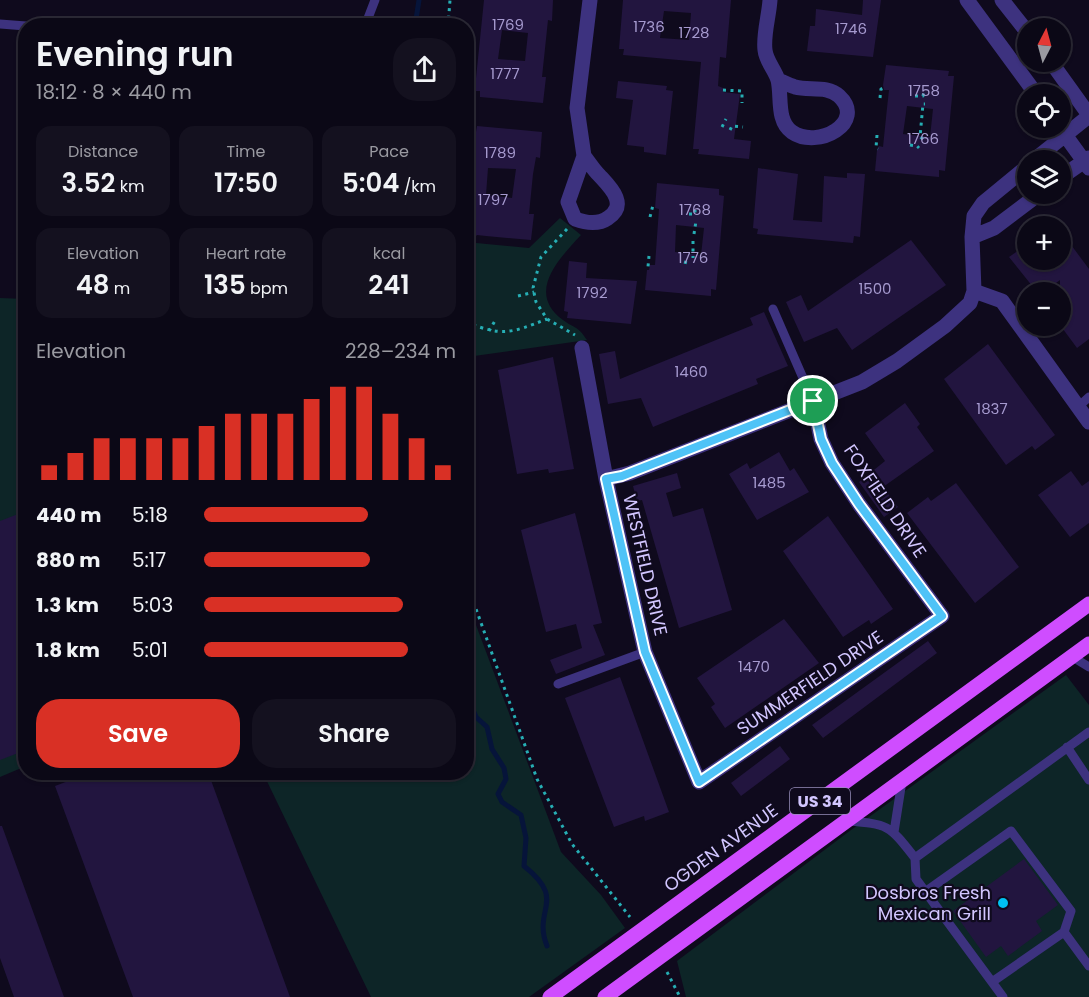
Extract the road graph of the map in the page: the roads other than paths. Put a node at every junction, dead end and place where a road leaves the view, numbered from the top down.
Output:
1 (375, 0) edge
2 (590, 0) edge
3 (770, 0) edge
4 (967, 0) edge
5 (1002, 0) edge
6 (368, 18) edge
7 (1017, 19) edge
8 (0, 24) edge
9 (18, 25) edge
10 (1058, 72) edge
11 (778, 80) junction
12 (1029, 84) edge
13 (1089, 116) edge
14 (1071, 126) edge
15 (1056, 138) edge
16 (1068, 138) edge
17 (1045, 150) edge
18 (584, 156) dead end
19 (1087, 163) edge
20 (1071, 172) edge
21 (1017, 175) edge
22 (1026, 204) edge
23 (972, 237) junction
24 (974, 291) junction
25 (773, 309) dead end
26 (582, 348) road end
27 (813, 401) junction
28 (1083, 402) edge
29 (1089, 422) edge
30 (606, 479) junction
31 (1089, 604) edge
32 (942, 616) joint
33 (1089, 644) edge
34 (645, 652) junction
35 (1071, 656) junction
36 (1089, 667) edge
37 (558, 684) dead end
38 (1089, 732) edge
39 (1067, 747) junction
40 (1089, 780) edge
41 (902, 781) junction
42 (699, 782) joint
43 (847, 821) junction
44 (894, 832) junction
45 (915, 858) junction
46 (925, 892) junction
47 (1064, 932) junction
48 (1089, 966) edge
49 (992, 982) junction
50 (550, 997) edge
51 (605, 997) edge
52 (1003, 997) edge

1 - 6 lane
2 - 18 street
3 - 11 street
4 - 12 street
5 - 7 street
8 - 9 lane
10 - 13 street
11 - 11 street
13 - 14 street
15 - 17 street
16 - 19 street
19 - 20 street
21 - 23 street
22 - 23 street
23 - 24 street
24 - 27 street
24 - 28 street
25 - 27 lane
26 - 30 street, WESTFIELD DRIVE
27 - 30 street
27 - 32 street, FOXFIELD DRIVE
28 - 29 street
30 - 34 street, WESTFIELD DRIVE
31 - 50 main road, OGDEN AVENUE / US 34
32 - 42 street, SUMMERFIELD DRIVE
33 - 35 main road, US 34
34 - 37 lane
34 - 42 street, WESTFIELD DRIVE
35 - 36 lane
35 - 41 main road, US 34
38 - 39 lane
39 - 40 lane
39 - 45 lane
41 - 43 main road, US 34
41 - 44 lane
43 - 44 lane
43 - 51 main road, US 34
44 - 45 lane
45 - 46 lane
46 - 47 lane
46 - 49 lane
47 - 48 lane
47 - 49 lane
49 - 52 lane

